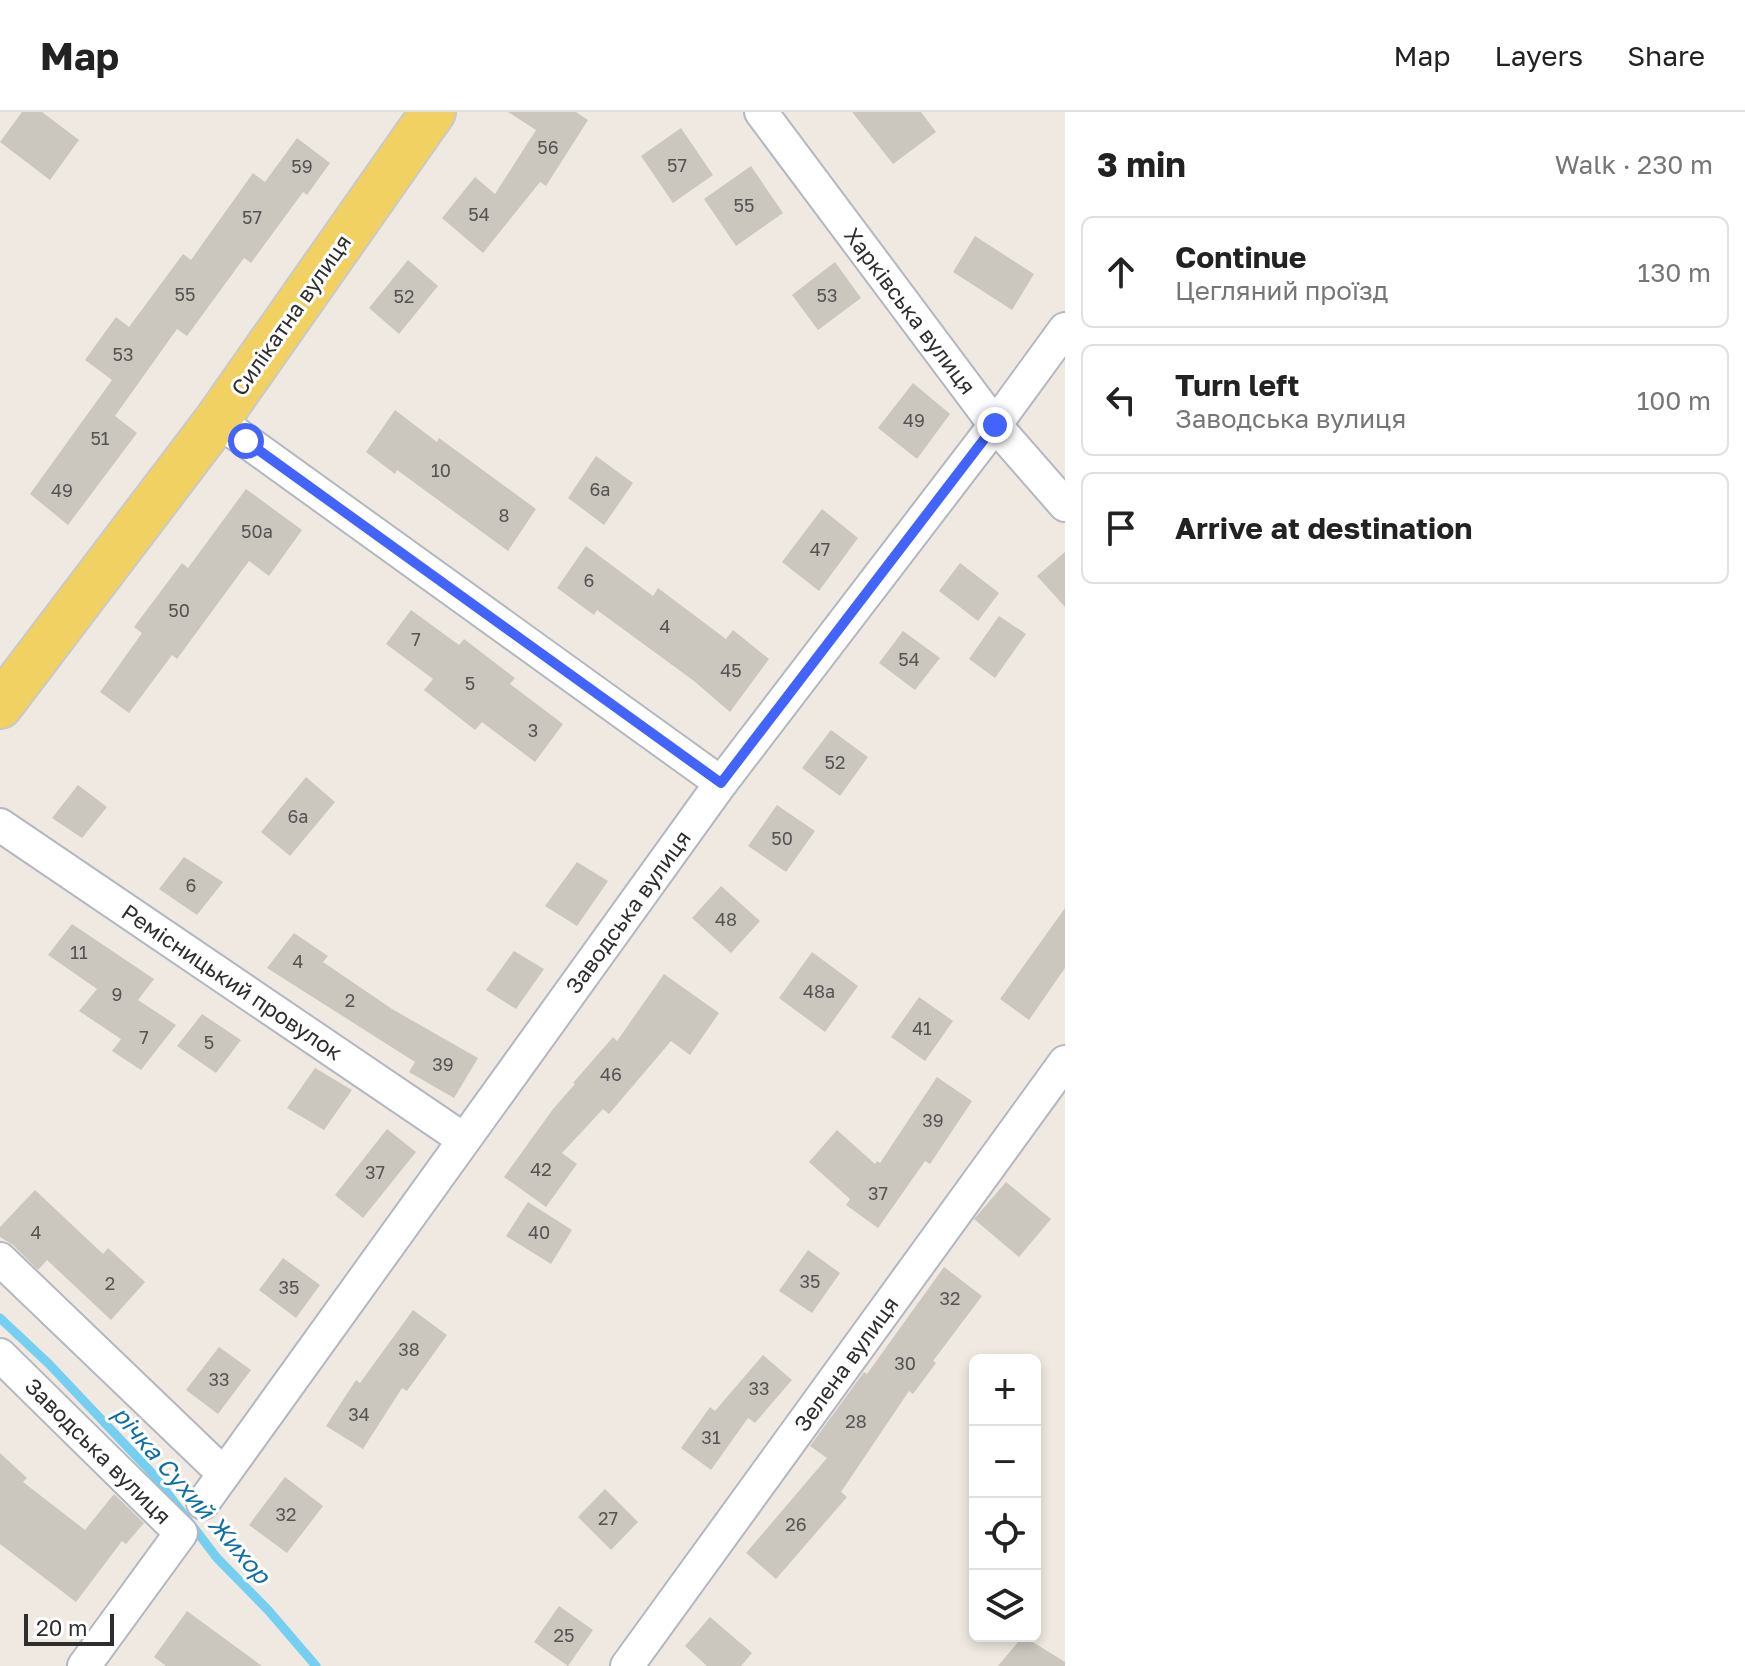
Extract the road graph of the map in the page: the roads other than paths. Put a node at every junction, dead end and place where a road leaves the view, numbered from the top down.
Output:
1 (433, 112) edge
2 (761, 112) edge
3 (1065, 329) edge
4 (217, 420) junction
5 (995, 425) junction
6 (1065, 505) edge
7 (0, 706) edge
8 (721, 783) junction
9 (0, 825) edge
10 (1065, 1062) edge
11 (463, 1139) junction
12 (0, 1259) edge
13 (0, 1355) edge
14 (223, 1473) junction
15 (203, 1503) dead end
16 (84, 1666) edge
17 (627, 1666) edge

1 - 4 main road, Силікатна вулиця
2 - 5 street, Харківська вулиця
3 - 5 street, Заводська вулиця
4 - 7 main road, Силікатна вулиця
4 - 8 street
5 - 6 street, Харківська вулиця
5 - 8 street, Заводська вулиця
8 - 11 street, Заводська вулиця
9 - 11 street, Ремісницький провулок
10 - 17 street, Зелена вулиця
11 - 14 street, Заводська вулиця
12 - 14 street
13 - 16 street, Заводська вулиця
14 - 15 street, Заводська вулиця

